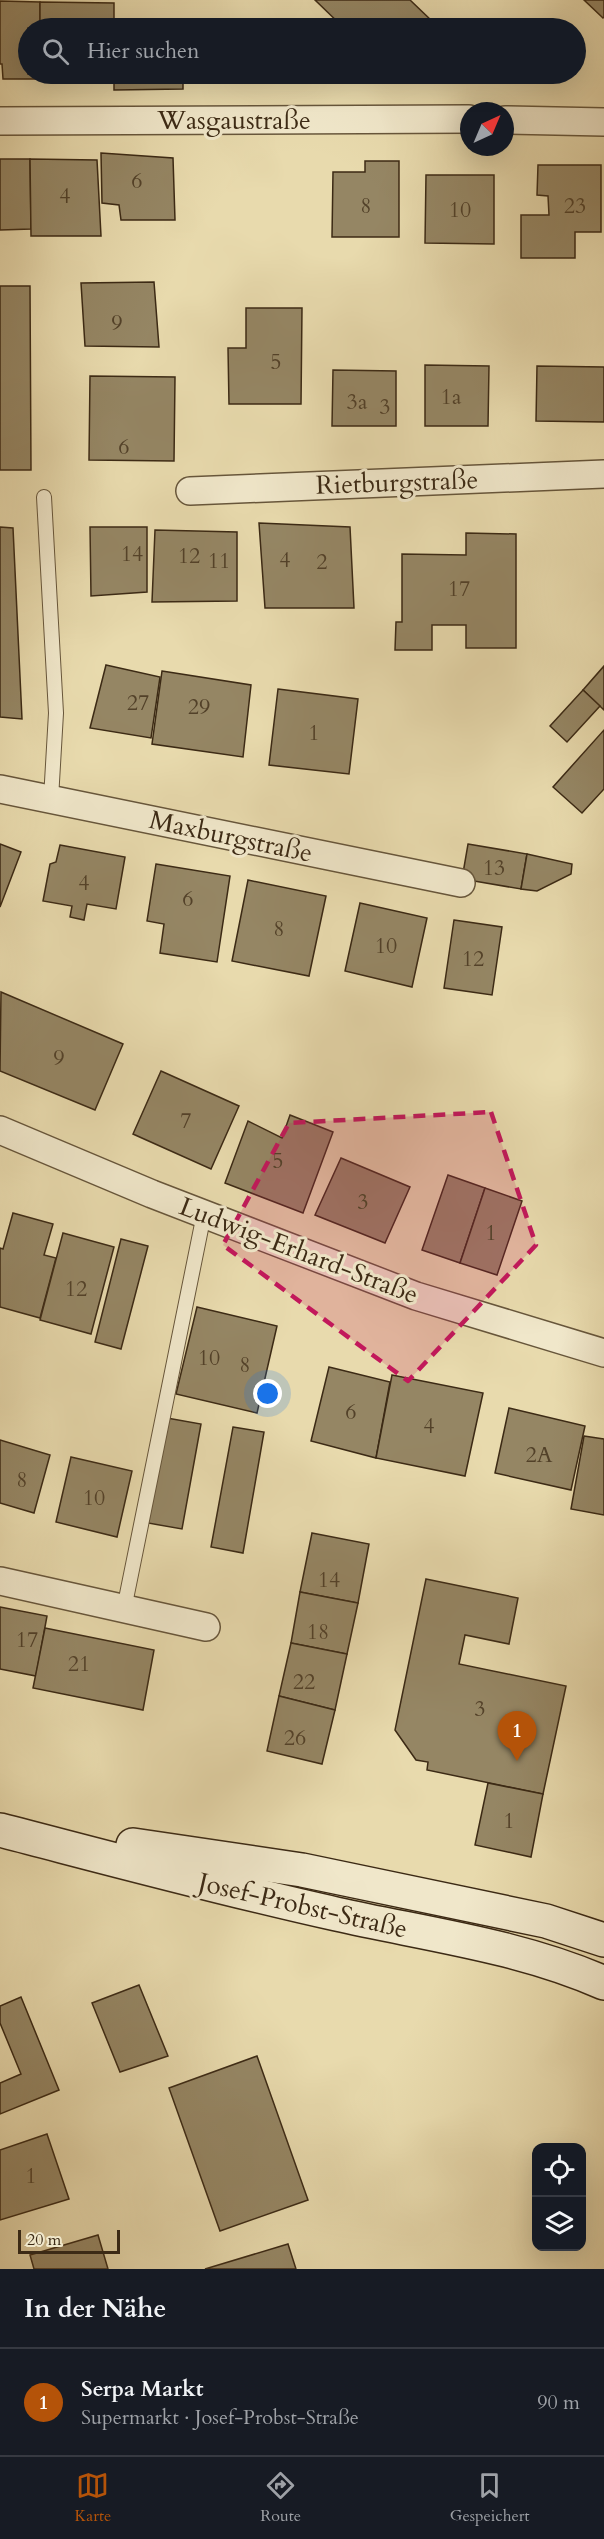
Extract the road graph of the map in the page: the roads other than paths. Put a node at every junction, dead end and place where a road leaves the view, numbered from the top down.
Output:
1 (460, 119) edge
2 (514, 120) edge
3 (0, 121) edge
4 (604, 122) edge
5 (604, 474) edge
6 (190, 490) dead end
7 (44, 497) dead end
8 (0, 789) edge
9 (51, 799) junction
10 (461, 883) dead end
11 (0, 1130) edge
12 (204, 1214) junction
13 (604, 1353) edge
14 (0, 1581) edge
15 (124, 1609) junction
16 (206, 1627) dead end
17 (0, 1828) edge
18 (604, 1940) edge
19 (604, 1983) edge

1 - 3 street, Wasgaustraße
2 - 4 street
5 - 6 street, Rietburgstraße
7 - 9 lane
8 - 9 street, Maxburgstraße
9 - 10 street, Maxburgstraße
11 - 12 street, Ludwig-Erhard-Straße
12 - 13 street, Ludwig-Erhard-Straße
12 - 15 lane
14 - 15 street
15 - 16 street
17 - 18 main road, Josef-Probst-Straße
17 - 19 main road, Josef-Probst-Straße

